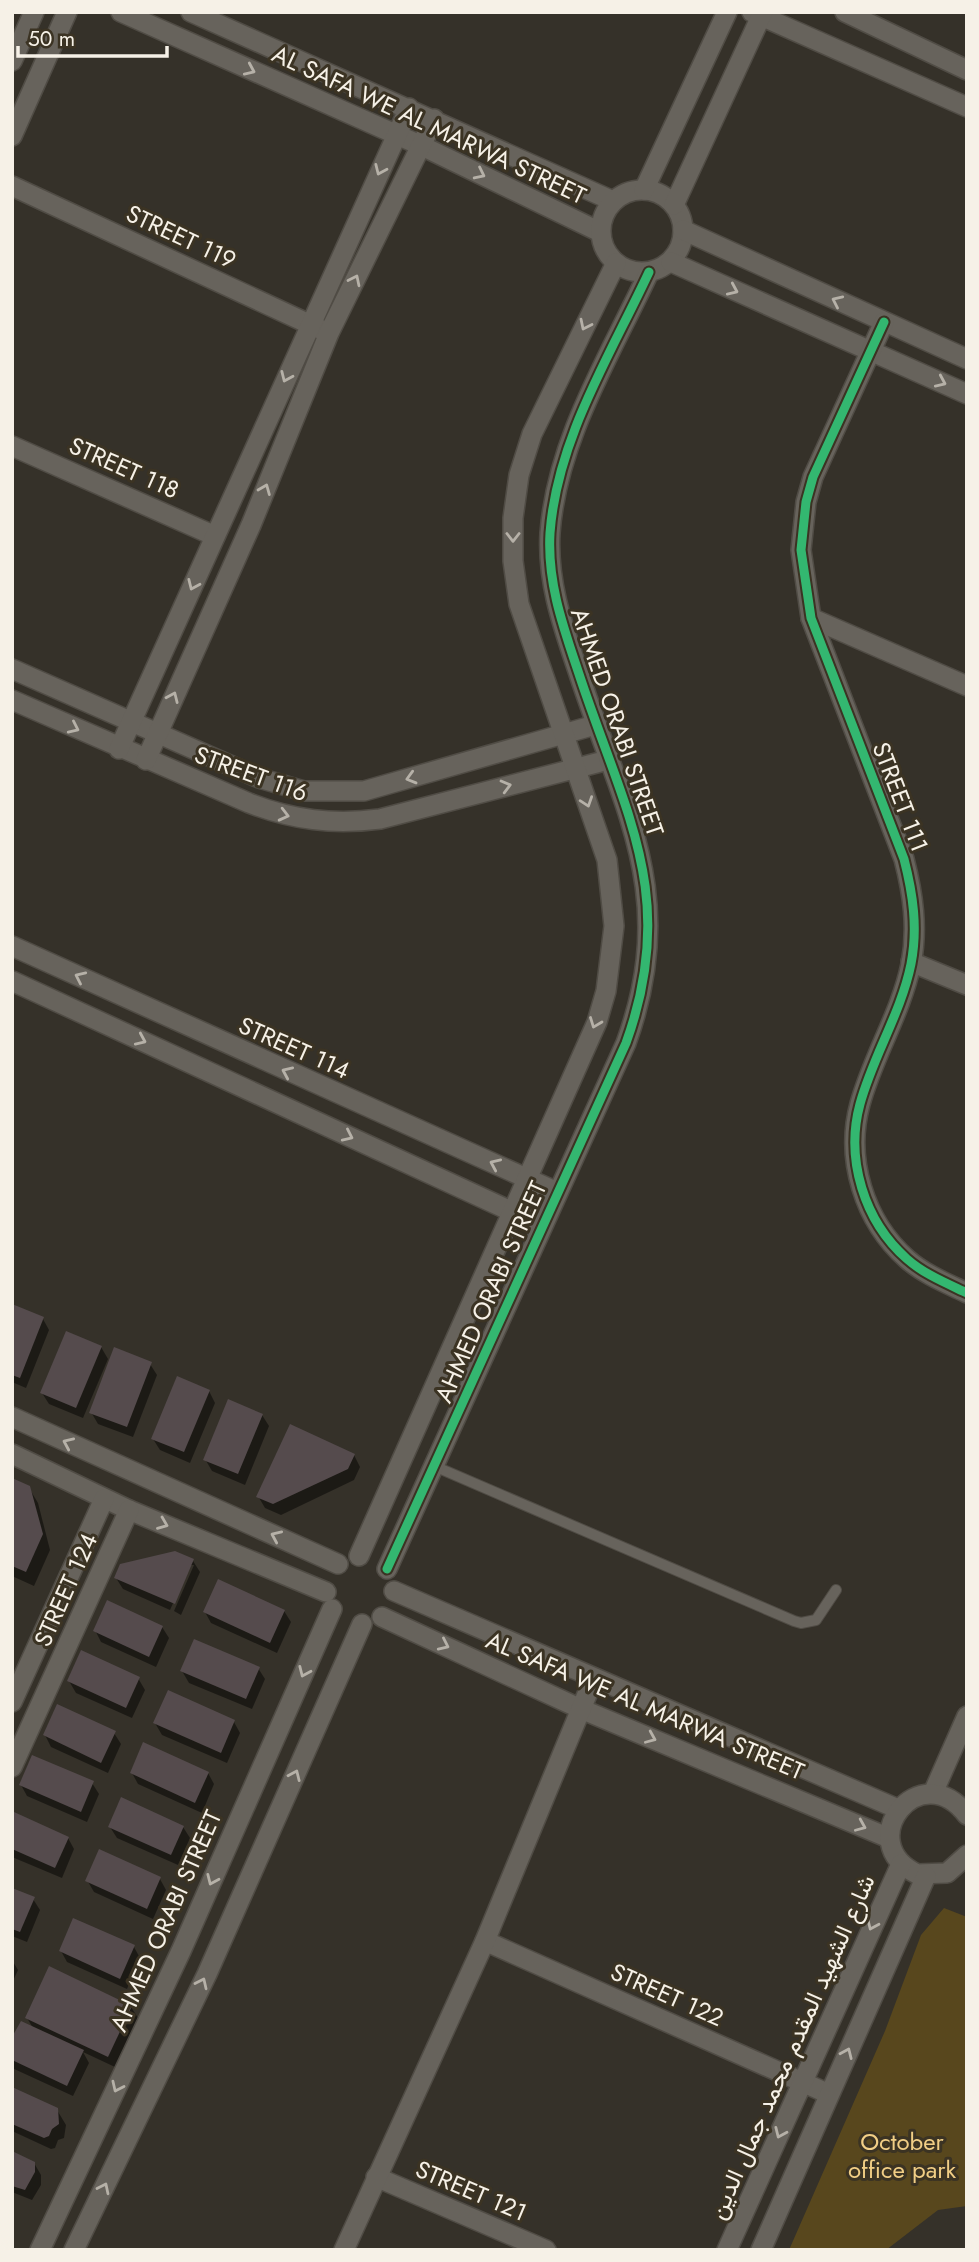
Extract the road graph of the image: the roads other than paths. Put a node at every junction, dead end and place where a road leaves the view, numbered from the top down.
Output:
1 (34, 12) edge
2 (67, 12) edge
3 (121, 12) edge
4 (191, 12) edge
5 (727, 12) edge
6 (845, 12) edge
7 (758, 14) edge
8 (12, 61) edge
9 (967, 70) edge
10 (967, 107) edge
11 (409, 108) junction
12 (434, 119) junction
13 (396, 134) junction
14 (12, 135) edge
15 (422, 146) junction
16 (12, 186) edge
17 (644, 190) junction
18 (613, 201) junction
19 (674, 205) junction
20 (683, 230) junction
21 (600, 232) junction
22 (671, 262) junction
23 (616, 263) junction
24 (649, 272) junction
25 (884, 322) junction
26 (310, 325) junction
27 (329, 333) junction
28 (870, 352) junction
29 (967, 359) edge
30 (967, 394) edge
31 (12, 446) edge
32 (215, 536) junction
33 (811, 618) junction
34 (12, 669) edge
35 (967, 687) edge
36 (12, 700) edge
37 (132, 721) junction
38 (595, 725) junction
39 (157, 733) junction
40 (564, 734) junction
41 (120, 749) junction
42 (145, 760) junction
43 (608, 760) junction
44 (576, 768) junction
45 (12, 946) edge
46 (911, 962) junction
47 (12, 981) edge
48 (967, 985) edge
49 (177, 1023) junction
50 (166, 1051) junction
51 (528, 1179) junction
52 (557, 1192) junction
53 (514, 1213) junction
54 (541, 1225) junction
55 (967, 1293) edge
56 (12, 1417) edge
57 (12, 1454) edge
58 (434, 1466) junction
59 (104, 1499) junction
60 (129, 1510) junction
61 (359, 1556) junction
62 (338, 1564) junction
63 (387, 1570) junction
64 (836, 1590) dead end
65 (394, 1591) junction
66 (329, 1601) junction
67 (382, 1616) junction
68 (362, 1624) junction
69 (593, 1680) junction
70 (12, 1702) edge
71 (581, 1709) junction
72 (967, 1716) edge
73 (12, 1768) edge
74 (933, 1793) junction
75 (964, 1803) edge
76 (898, 1809) junction
77 (889, 1838) junction
78 (901, 1864) junction
79 (963, 1865) edge
80 (926, 1876) junction
81 (485, 1941) junction
82 (802, 2082) junction
83 (829, 2094) junction
84 (376, 2177) junction
85 (40, 2250) edge
86 (75, 2250) edge
87 (344, 2250) edge
88 (546, 2250) edge
89 (727, 2250) edge
90 (761, 2250) edge

1 - 8 street
2 - 14 street
3 -> 13 street, AL SAFA WE AL MARWA STREET
4 - 11 street, AL SAFA WE AL MARWA STREET
5 - 17 street
6 - 9 street
7 - 10 street
7 - 19 street
11 - 12 street, AL SAFA WE AL MARWA STREET
11 - 13 street
12 - 15 street
12 - 18 street, AL SAFA WE AL MARWA STREET
13 - 15 street, AL SAFA WE AL MARWA STREET
13 -> 26 street
15 -> 21 street, AL SAFA WE AL MARWA STREET
27 -> 15 street
16 - 26 street, STREET 119
17 - 18 street
17 - 19 street
18 - 21 street
19 - 20 street
20 - 22 street
25 -> 20 street
21 - 23 street
22 - 24 street
22 -> 28 street
23 - 24 street
23 -> 40 street, AHMED ORABI STREET
24 - 38 street, AHMED ORABI STREET
25 - 28 street, STREET 111
25 - 29 street
26 - 27 street, STREET 119
26 -> 32 street
39 -> 27 street
28 -> 30 street
28 - 33 street, STREET 111
31 - 32 street, STREET 118
32 -> 37 street
33 - 35 street
33 - 46 street, STREET 111
34 - 37 street, STREET 116
36 -> 41 street, STREET 116
37 - 39 street, STREET 116
37 - 41 street
38 - 40 street, STREET 116
38 - 43 street, AHMED ORABI STREET
40 -> 39 street, STREET 116
39 - 42 street
40 - 44 street, AHMED ORABI STREET
41 - 42 street, STREET 116
42 -> 44 street, STREET 116
43 - 44 street, STREET 116
43 - 52 street, AHMED ORABI STREET
44 -> 51 street, AHMED ORABI STREET
49 -> 45 street, STREET 114
46 - 48 street
46 - 55 street, STREET 111
47 -> 50 street
49 - 50 street
51 -> 49 street, STREET 114
50 -> 53 street
51 - 52 street, STREET 114
51 - 53 street, AHMED ORABI STREET
52 - 54 street, AHMED ORABI STREET
53 - 54 street
53 - 61 street, AHMED ORABI STREET
54 - 58 street, AHMED ORABI STREET
62 -> 56 street
57 - 59 street
58 - 63 street, AHMED ORABI STREET
58 - 64 lane
59 - 60 street
59 - 70 street, STREET 124
60 -> 66 street
60 - 73 street, STREET 124
61 - 62 street
61 - 63 street
62 - 66 street
63 - 65 street
65 - 67 street
65 - 69 street, AL SAFA WE AL MARWA STREET
66 - 68 street
66 -> 85 street, AHMED ORABI STREET
67 - 68 street
67 -> 71 street, AL SAFA WE AL MARWA STREET
86 -> 68 street
69 - 71 street
69 - 76 street, AL SAFA WE AL MARWA STREET
71 -> 77 street, AL SAFA WE AL MARWA STREET
71 - 81 street
72 - 74 street
74 - 75 street
74 - 76 street
76 - 77 street
77 - 78 street
78 - 80 street
78 -> 82 street, شارع الشهيد المقدم محمد جمال الدين
79 - 80 street
83 -> 80 street
81 - 82 street, STREET 122
81 - 84 street
82 - 83 street, STREET 122
82 -> 89 street, شارع الشهيد المقدم محمد جمال الدين
83 - 90 street
84 - 87 street
84 - 88 street, STREET 121

